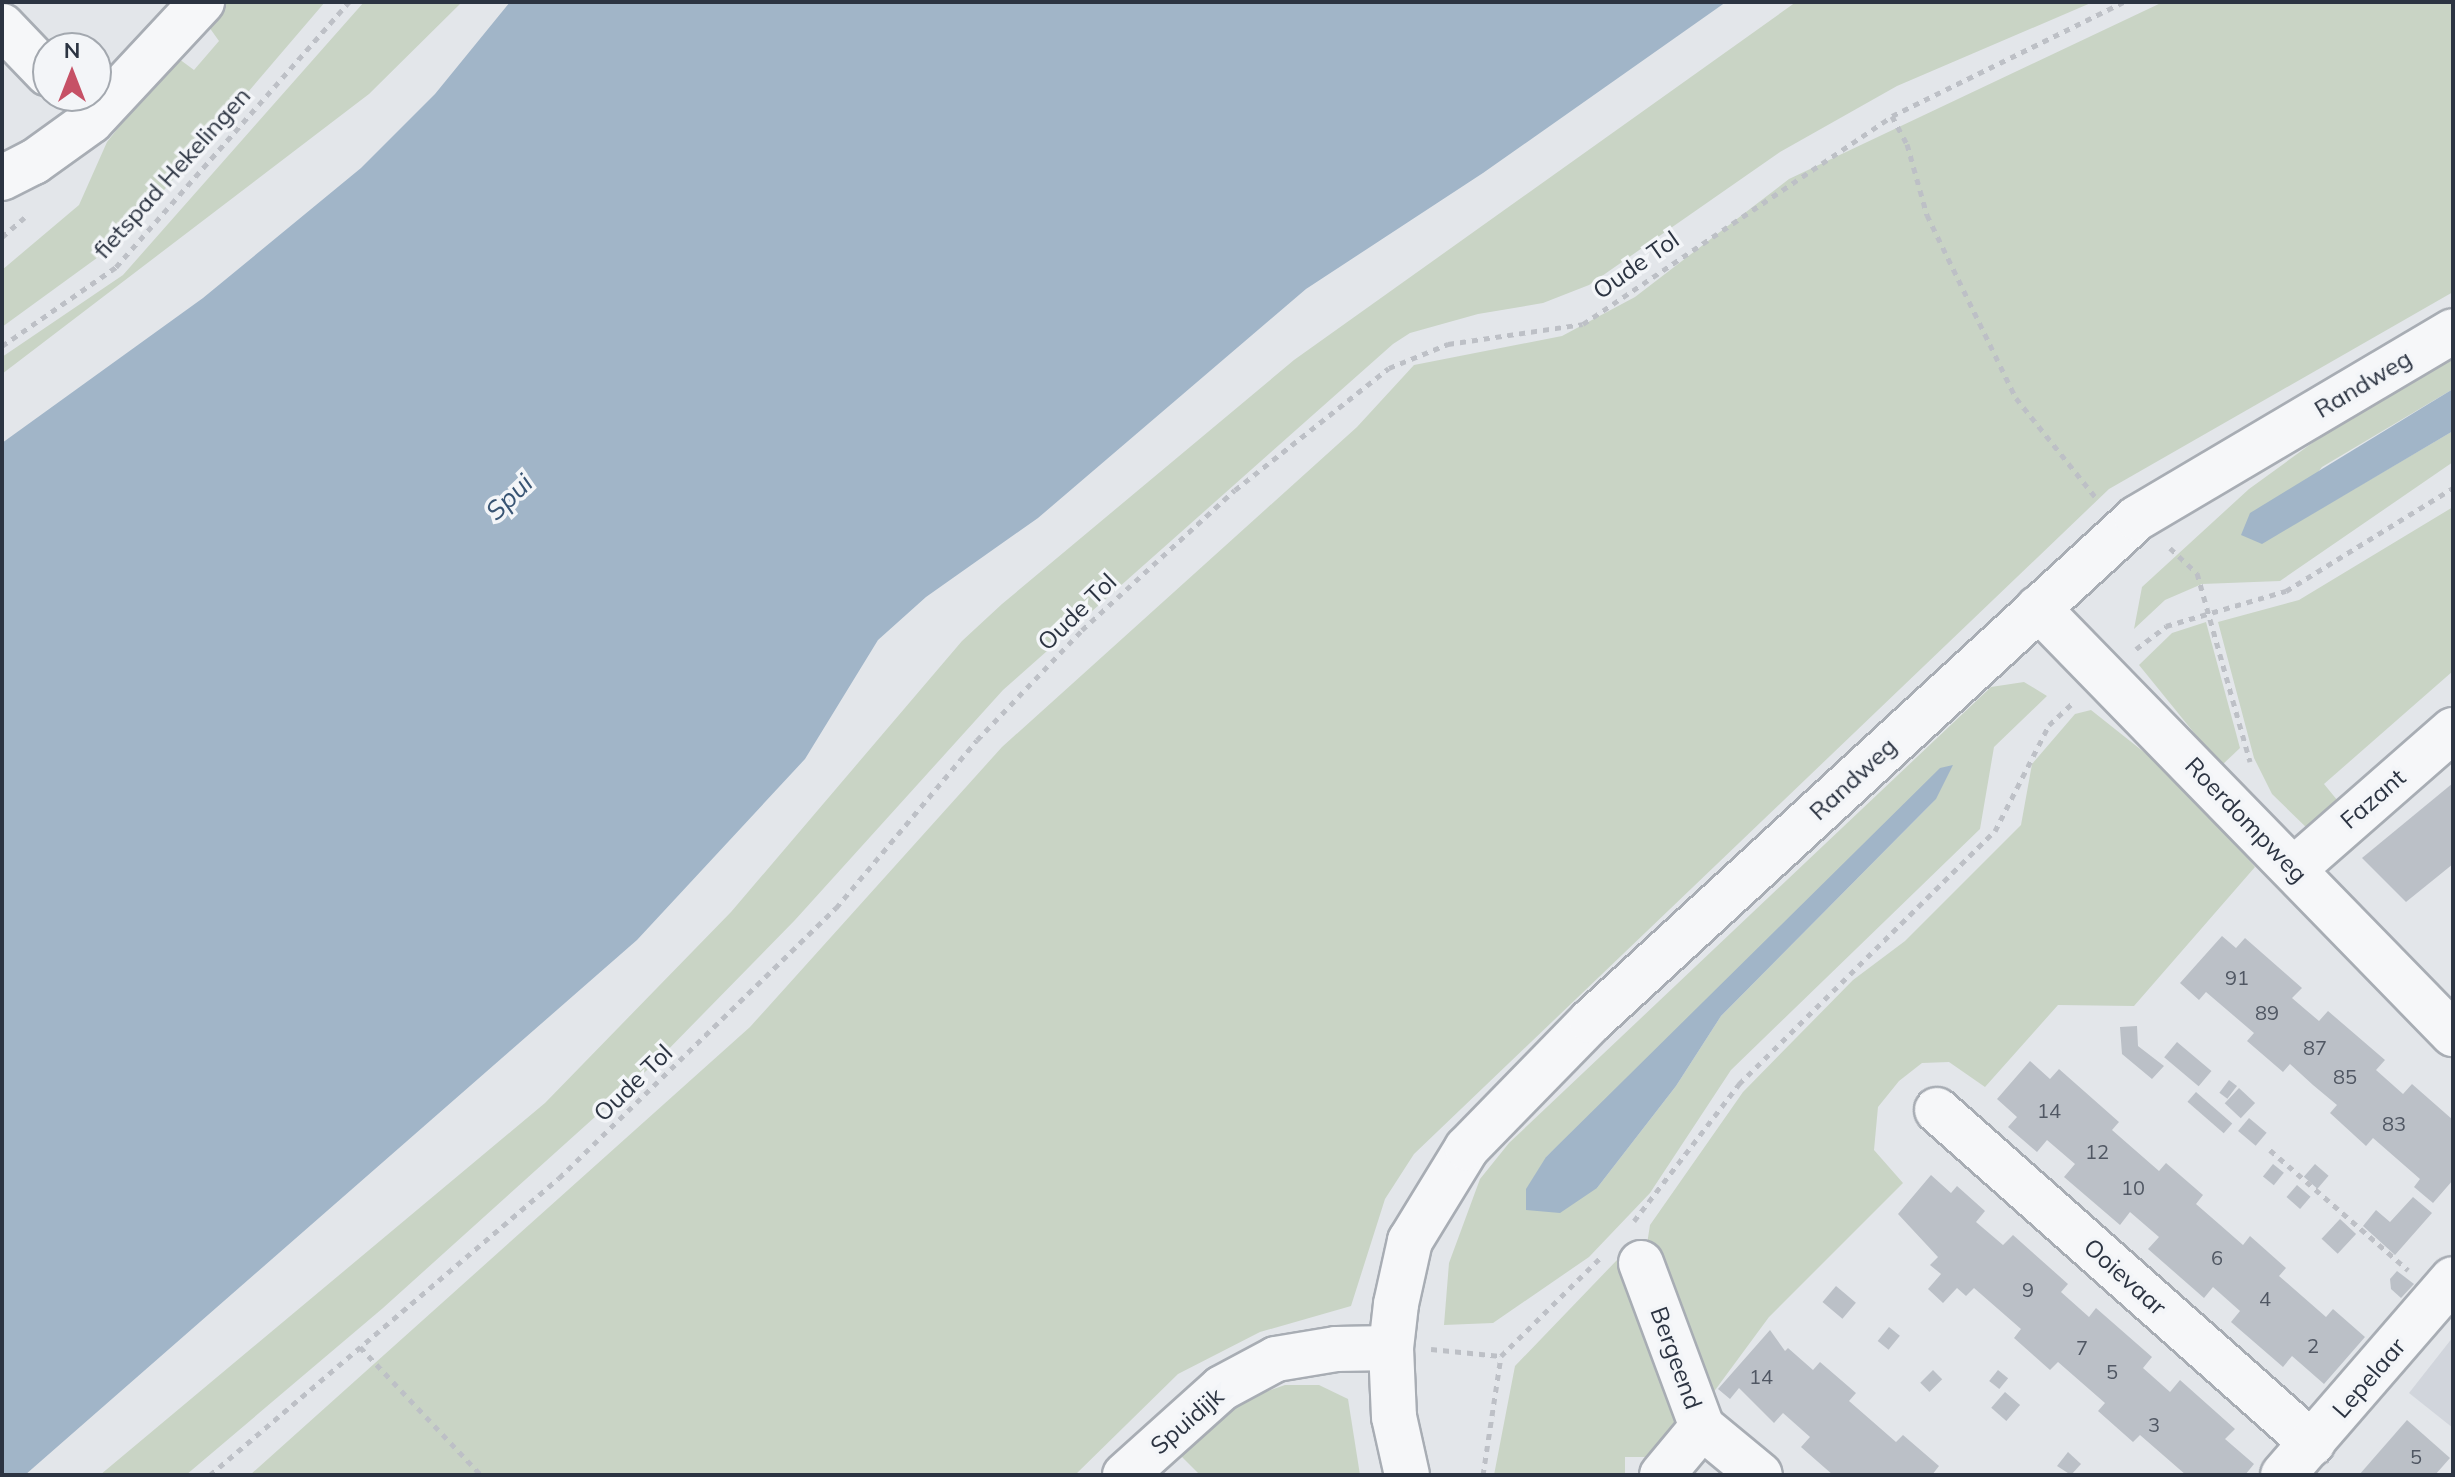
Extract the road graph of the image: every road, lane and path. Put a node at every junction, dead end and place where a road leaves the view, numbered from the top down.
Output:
1 (202, 2) edge
2 (349, 2) edge
3 (2124, 2) edge
4 (2, 26) edge
5 (32, 57) edge
6 (112, 80) edge
7 (76, 112) edge
8 (1892, 116) junction
9 (2, 178) edge
10 (2453, 331) edge
11 (2, 346) edge
12 (2453, 488) edge
13 (2137, 518) junction
14 (2038, 608) junction
15 (2209, 612) junction
16 (2103, 674) junction
17 (2453, 730) edge
18 (2253, 772) dead end
19 (2294, 869) junction
20 (2453, 1034) edge
21 (1937, 1110) dead end
22 (2270, 1150) dead end
23 (1623, 1250) junction
24 (2446, 1288) edge
25 (360, 1347) junction
26 (1391, 1348) junction
27 (1501, 1356) junction
28 (1702, 1427) junction
29 (2312, 1443) junction
30 (210, 1475) edge
31 (481, 1475) edge
32 (1125, 1475) edge
33 (1407, 1475) edge
34 (1483, 1475) edge
35 (1662, 1475) edge
36 (1760, 1475) edge
37 (2283, 1475) edge

1 - 6 street
2 - 11 path, fietspad Hekelingen
3 - 8 path, Oude Tol
4 - 5 street
7 - 9 street
8 - 13 path
8 - 25 path, Oude Tol
10 - 13 street, Randweg
12 - 15 path
13 - 14 street, Randweg
13 - 15 path
14 - 16 street, Roerdompweg
14 - 26 street, Randweg
15 - 16 path
15 - 18 path
16 - 19 street, Roerdompweg
16 - 23 path
17 - 19 street, Fazant
19 - 20 street, Roerdompweg
21 - 29 street, Ooievaar
22 - 24 path
23 - 27 path
23 - 28 street, Bergeend
24 - 29 street, Lepelaar
25 - 30 path, Oude Tol
25 - 31 path
26 - 27 path
26 - 32 street, Spuidijk
26 - 33 street, Randweg
27 - 34 path
28 - 35 street
28 - 36 street, Bergeend
29 - 37 street, Lepelaar

